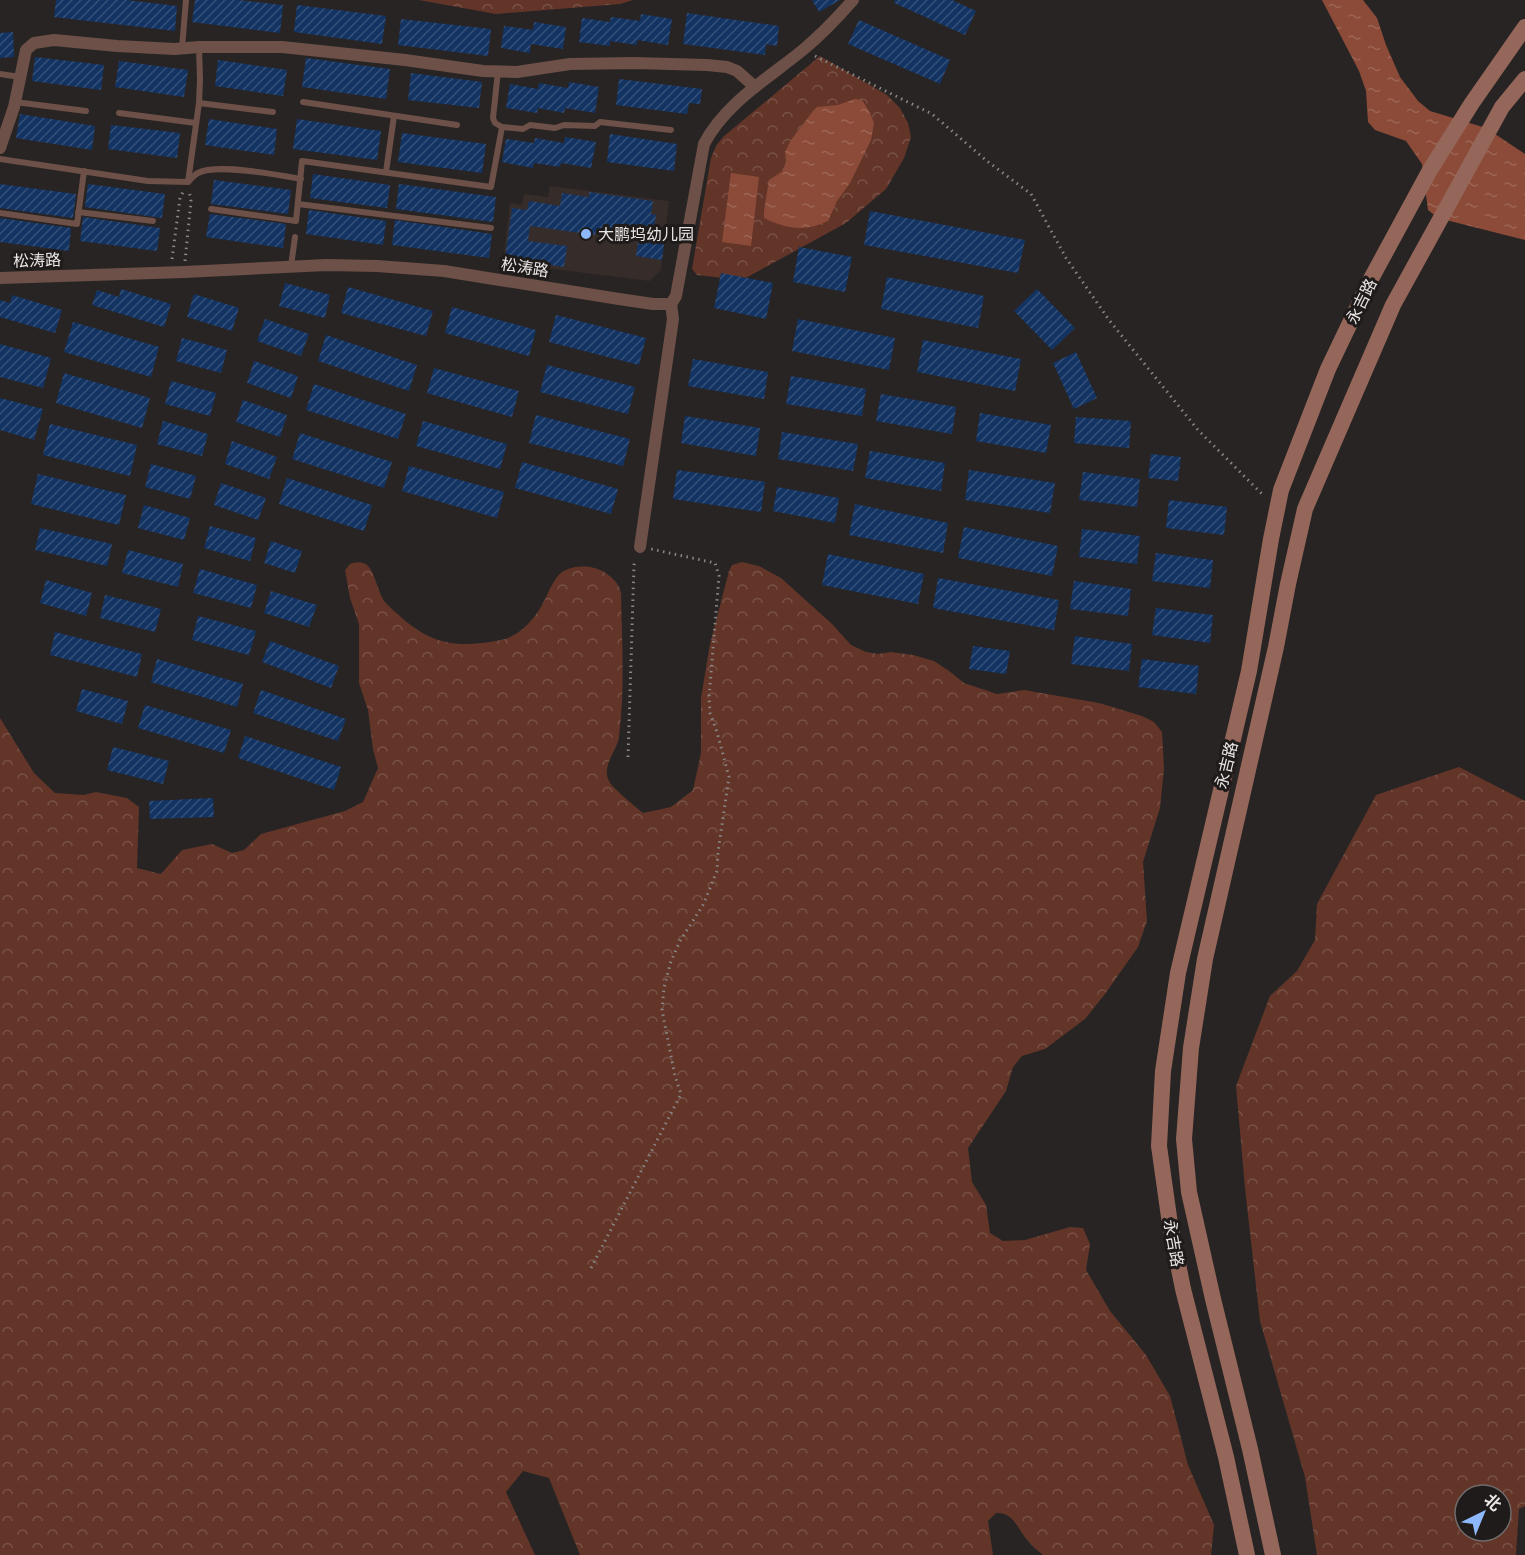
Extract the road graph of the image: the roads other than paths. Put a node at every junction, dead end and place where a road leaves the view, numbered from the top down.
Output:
1 (186, 0) edge
2 (853, 0) edge
3 (1525, 27) edge
4 (198, 47) junction
5 (182, 48) junction
6 (498, 71) junction
7 (0, 74) edge
8 (20, 77) junction
9 (1525, 79) edge
10 (755, 87) junction
11 (15, 102) junction
12 (303, 102) dead end
13 (199, 103) junction
14 (86, 111) dead end
15 (273, 112) dead end
16 (119, 113) dead end
17 (394, 116) junction
18 (196, 123) junction
19 (457, 125) dead end
20 (501, 127) junction
21 (671, 130) dead end
22 (1, 140) edge
23 (0, 159) edge
24 (84, 171) junction
25 (386, 172) junction
26 (301, 179) junction
27 (188, 182) junction
28 (298, 204) junction
29 (211, 209) dead end
30 (78, 212) junction
31 (0, 213) edge
32 (153, 221) dead end
33 (490, 228) dead end
34 (295, 237) dead end
35 (291, 267) junction
36 (0, 278) edge
37 (671, 304) junction
38 (640, 547) road end
39 (1247, 1555) edge
40 (1274, 1555) edge

1 - 5 lane
2 - 10 street
3 - 39 main road, 永吉路
4 - 5 street
4 - 6 street
4 - 13 lane
5 - 8 street
6 - 10 street
6 - 20 lane
7 - 8 lane
8 - 11 street
9 - 40 main road, 永吉路
10 - 37 street
11 - 14 lane
11 - 22 street
12 - 17 lane
13 - 15 lane
13 - 18 lane
16 - 18 lane
17 - 19 lane
17 - 25 lane
18 - 27 lane
20 - 21 lane
20 - 25 lane
23 - 24 lane
24 - 27 lane
24 - 30 lane
25 - 26 lane
26 - 27 lane
26 - 28 lane
28 - 29 lane
28 - 33 lane
30 - 31 lane
30 - 32 lane
34 - 35 lane
35 - 36 street, 松涛路
35 - 37 street, 松涛路
37 - 38 street

